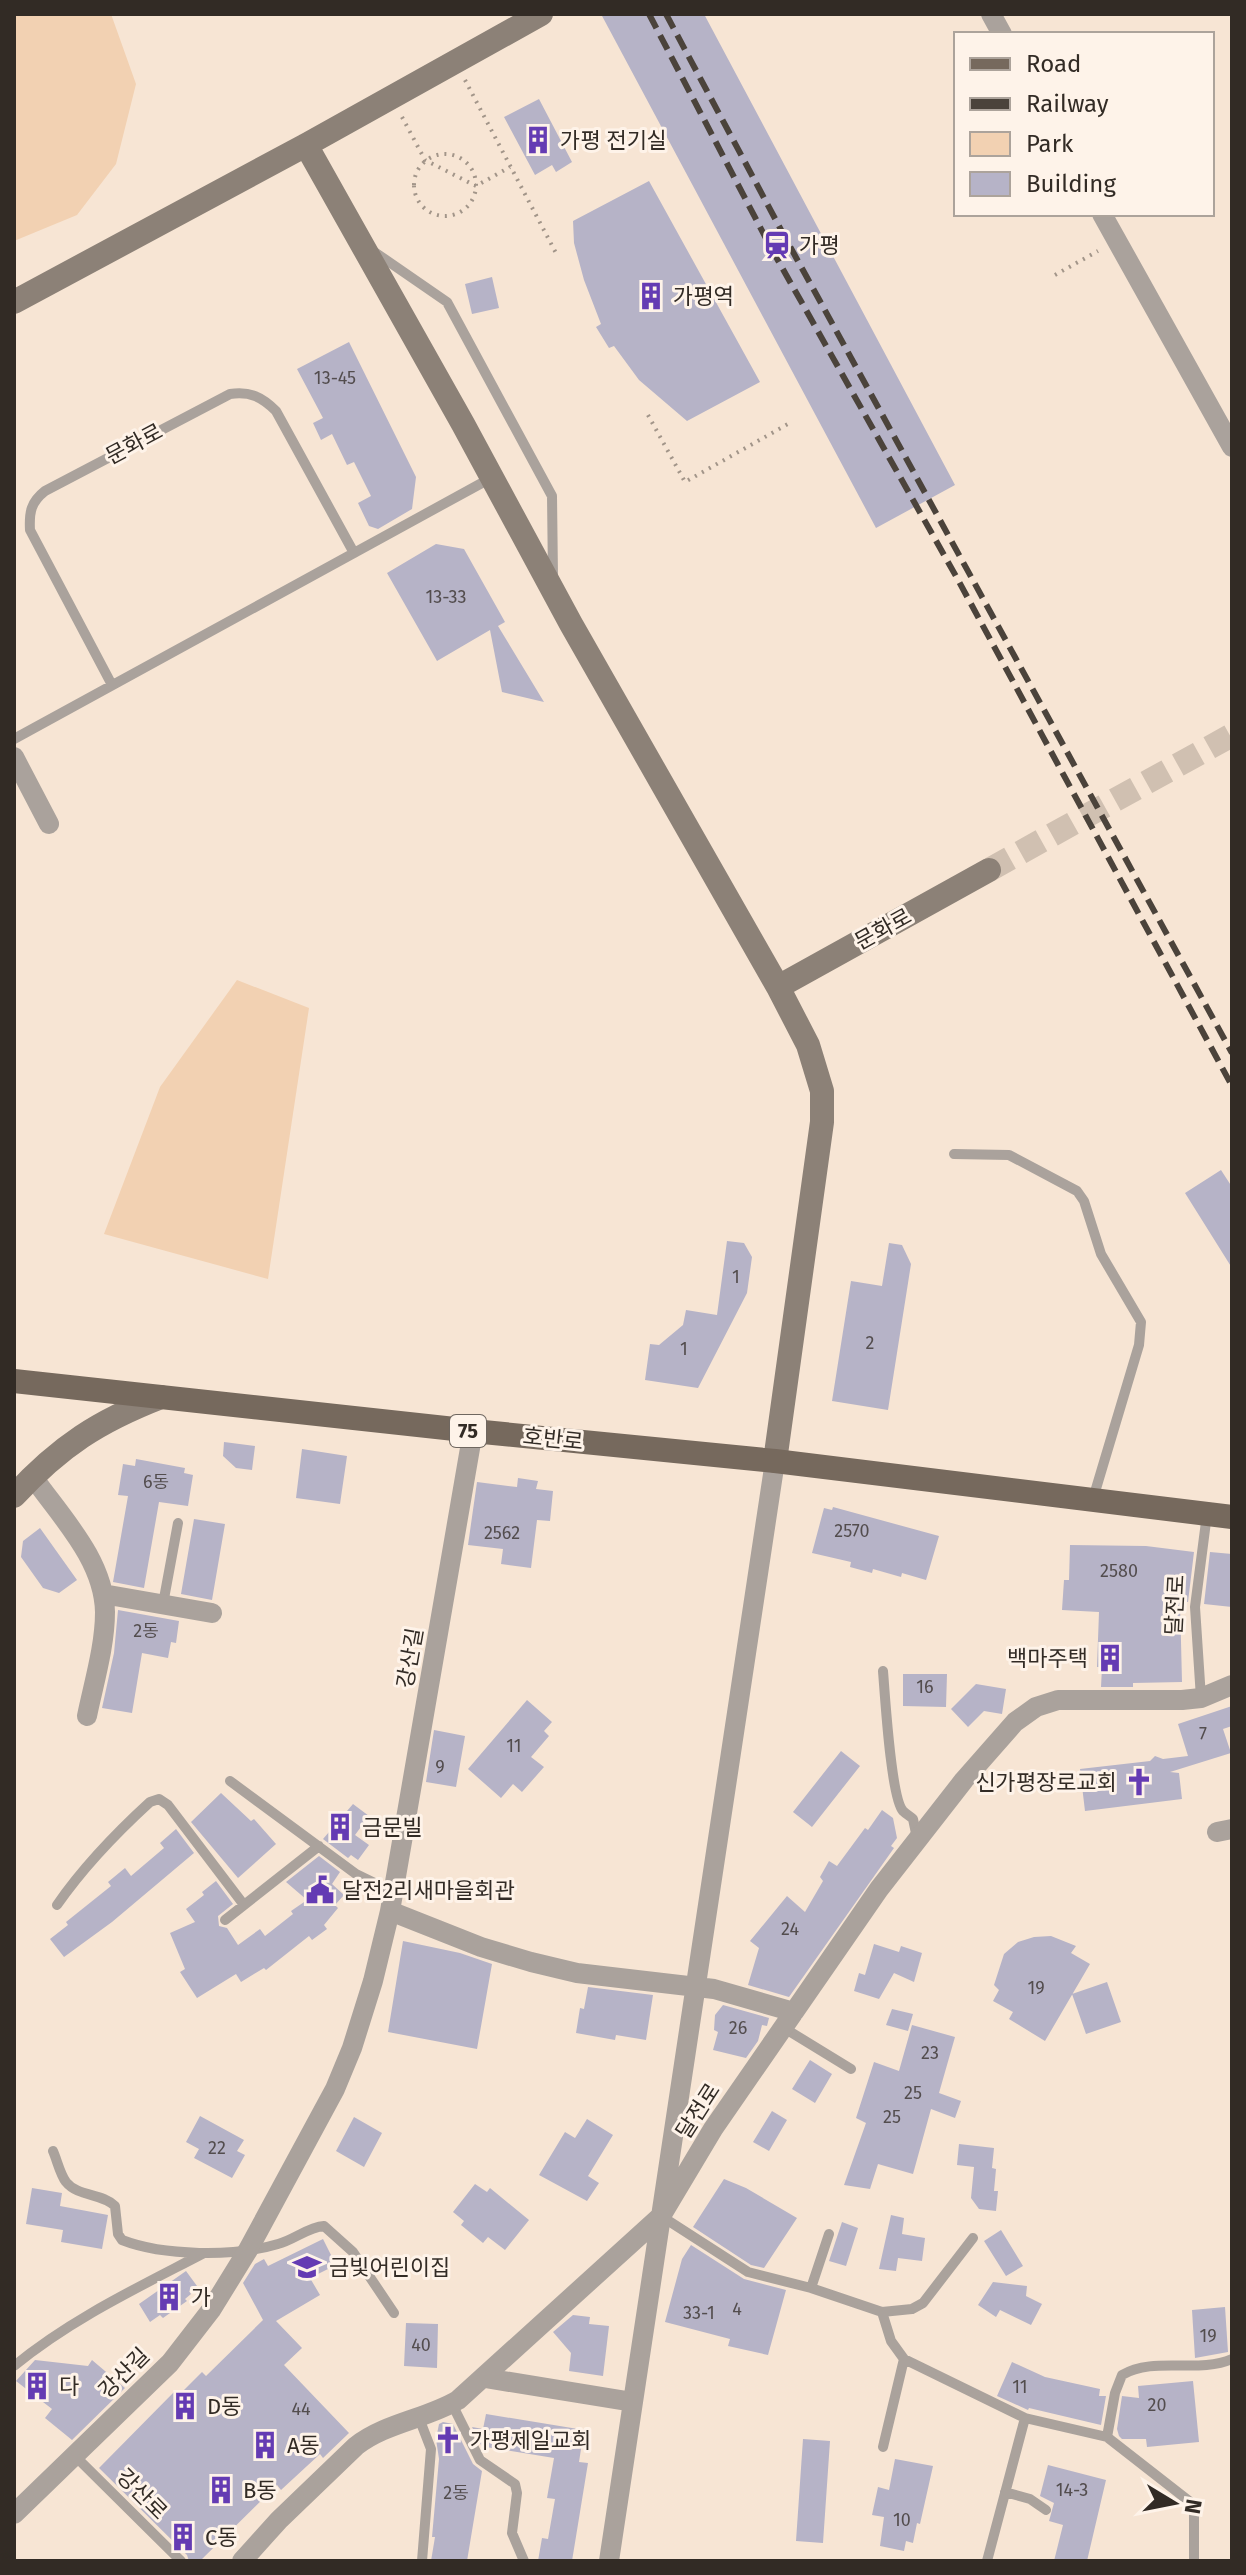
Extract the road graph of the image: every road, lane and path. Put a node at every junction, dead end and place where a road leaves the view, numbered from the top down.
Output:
1 (541, 14) edge
2 (991, 14) edge
3 (1001, 32) edge
4 (456, 63) junction
5 (392, 97) junction
6 (306, 145) junction
7 (425, 160) junction
8 (510, 167) junction
9 (476, 186) junction
10 (1103, 216) edge
11 (1117, 240) junction
12 (359, 241) junction
13 (557, 255) dead end
14 (1055, 275) dead end
15 (14, 302) edge
16 (648, 415) dead end
17 (788, 424) dead end
18 (1232, 447) edge
19 (491, 478) junction
20 (354, 553) junction
21 (553, 591) junction
22 (112, 685) junction
23 (14, 739) edge
24 (14, 757) edge
25 (49, 824) dead end
26 (989, 870) tunnel mouth
27 (778, 987) junction
28 (954, 1154) dead end
29 (14, 1381) edge
30 (161, 1397) junction
31 (473, 1431) junction
32 (775, 1461) junction
33 (33, 1477) junction
34 (14, 1496) edge
35 (1092, 1502) junction
36 (1207, 1514) junction
37 (1232, 1517) edge
38 (178, 1523) dead end
39 (103, 1594) junction
40 (163, 1604) junction
41 (212, 1613) dead end
42 (883, 1671) dead end
43 (1232, 1685) edge
44 (1201, 1698) junction
45 (87, 1716) dead end
46 (230, 1781) dead end
47 (917, 1840) junction
48 (319, 1846) junction
49 (391, 1902) junction
50 (57, 1905) dead end
51 (244, 1905) junction
52 (225, 1920) dead end
53 (696, 1986) junction
54 (789, 2020) junction
55 (851, 2069) dead end
56 (53, 2151) dead end
57 (661, 2216) junction
58 (829, 2234) dead end
59 (973, 2238) dead end
60 (248, 2250) junction
61 (206, 2252) junction
62 (811, 2288) junction
63 (882, 2312) junction
64 (394, 2313) dead end
65 (904, 2359) junction
66 (1232, 2359) edge
67 (14, 2366) edge
68 (485, 2378) junction
69 (633, 2402) junction
70 (452, 2404) junction
71 (419, 2418) junction
72 (1025, 2418) junction
73 (1107, 2437) junction
74 (883, 2447) dead end
75 (75, 2456) junction
76 (1005, 2492) junction
77 (1046, 2510) dead end
78 (14, 2514) edge
79 (181, 2561) edge
80 (242, 2561) edge
81 (422, 2561) edge
82 (524, 2561) edge
83 (609, 2561) edge
84 (987, 2561) edge
85 (1194, 2561) edge

1 - 4 street
2 - 3 street
4 - 5 street
4 - 8 path
5 - 6 street
5 - 7 path
6 - 12 street
6 - 15 street
7 - 9 path
7 - 9 path
7 - 9 path
8 - 9 path
8 - 13 path
10 - 11 street
11 - 14 path
11 - 18 street
12 - 19 street
12 - 21 lane
16 - 17 path
19 - 20 lane
19 - 21 street
20 - 22 lane
20 - 22 lane, 문화로
21 - 27 street
22 - 23 lane
24 - 25 street
26 - 27 street, 문화로
27 - 32 street
28 - 35 lane
29 - 30 main road, 호반로 / 75
30 - 31 main road, 호반로 / 75
30 - 33 street
31 - 32 main road, 호반로 / 75
31 - 49 street, 강산길
32 - 35 main road, 호반로 / 75
32 - 53 street
33 - 34 street
33 - 39 street
35 - 36 main road, 호반로 / 75
36 - 37 main road, 호반로 / 75
36 - 44 lane, 달전로
38 - 40 lane
39 - 40 street
39 - 45 street
40 - 41 street
42 - 47 lane
43 - 44 street, 달전로
44 - 47 street, 달전로
46 - 48 lane
47 - 54 street, 달전로
48 - 49 lane
48 - 51 lane
49 - 53 street
49 - 60 street, 강산길
50 - 51 lane
51 - 52 lane
53 - 54 street
53 - 57 street
54 - 55 lane
54 - 57 street, 달전로
56 - 61 lane
57 - 62 lane
57 - 68 street, 달전로
57 - 69 street
58 - 62 lane
59 - 63 lane
60 - 61 lane
60 - 64 lane
60 - 75 street, 강산길
61 - 67 lane
62 - 63 lane
63 - 65 lane
65 - 72 lane
65 - 74 lane
66 - 73 lane
68 - 69 street
68 - 70 street, 달전로
69 - 83 street
70 - 71 street, 달전로
70 - 82 lane
71 - 80 street, 달전로
71 - 81 lane
72 - 73 lane
72 - 76 lane
73 - 85 lane
75 - 78 street, 강산길
75 - 79 lane, 강산로
76 - 77 lane
76 - 84 lane

